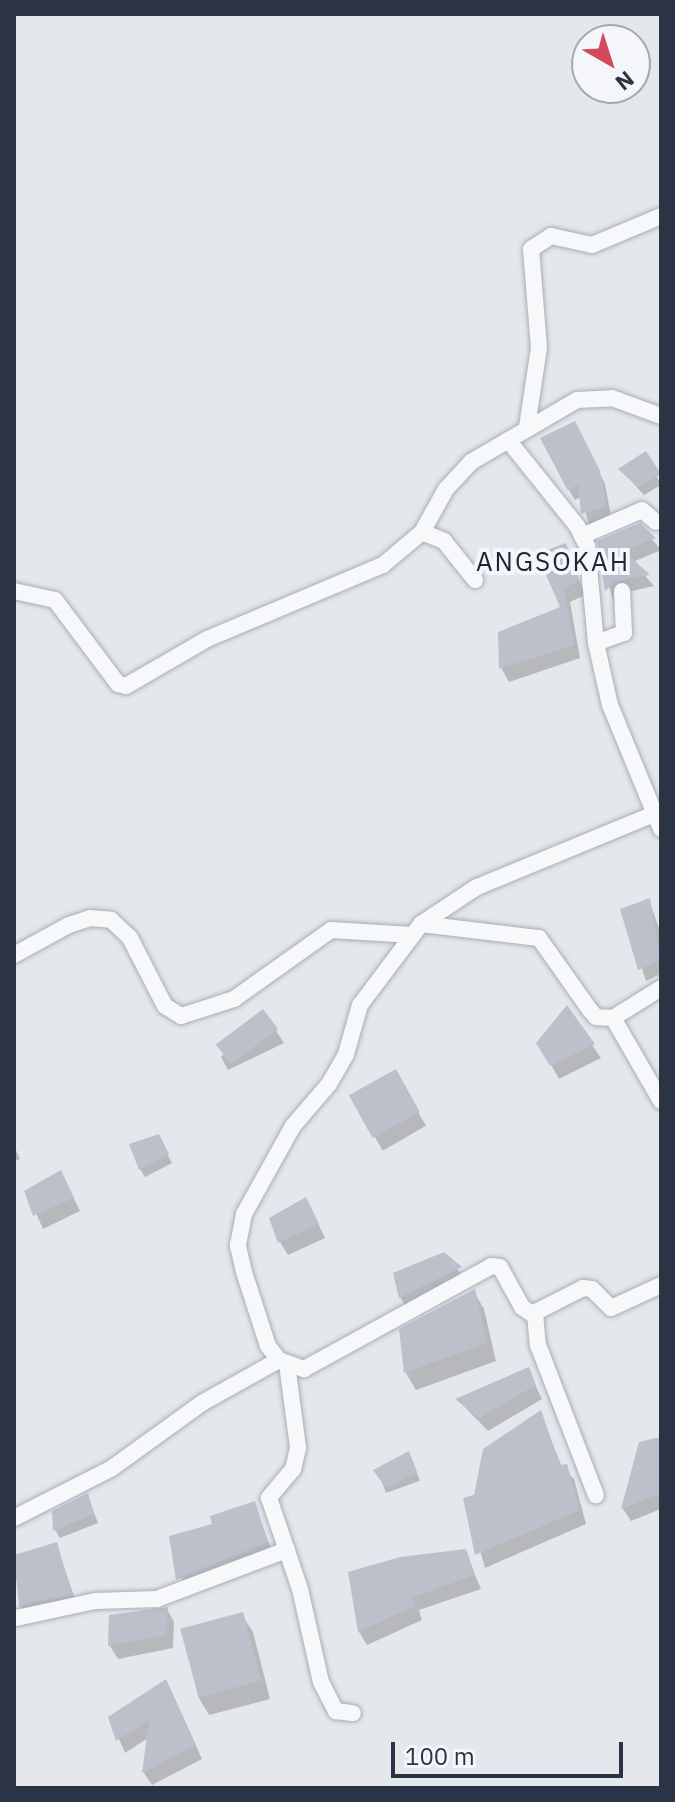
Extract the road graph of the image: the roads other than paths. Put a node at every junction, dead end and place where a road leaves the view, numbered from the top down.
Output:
1 (661, 216) edge
2 (577, 400) junction
3 (661, 416) edge
4 (556, 423) dead end
5 (527, 427) junction
6 (508, 440) junction
7 (656, 522) dead end
8 (422, 532) junction
9 (582, 536) junction
10 (475, 580) dead end
11 (14, 591) edge
12 (622, 591) dead end
13 (596, 643) junction
14 (658, 822) edge
15 (417, 930) junction
16 (14, 955) edge
17 (661, 988) edge
18 (613, 1018) junction
19 (661, 1101) edge
20 (661, 1285) edge
21 (535, 1313) junction
22 (283, 1362) junction
23 (596, 1495) dead end
24 (14, 1518) edge
25 (287, 1550) junction
26 (15, 1616) edge
27 (353, 1713) dead end

1 - 5 street
2 - 3 street
2 - 4 street
2 - 5 street
5 - 6 street
6 - 8 street
6 - 9 street
7 - 9 street
8 - 10 street
8 - 11 street
9 - 13 street
12 - 13 street
13 - 14 street
14 - 15 street
15 - 16 street
15 - 18 street
15 - 22 street
17 - 18 street
18 - 19 street
20 - 21 street
21 - 22 street
21 - 23 street
22 - 24 street
22 - 25 street
25 - 26 street
25 - 27 street

